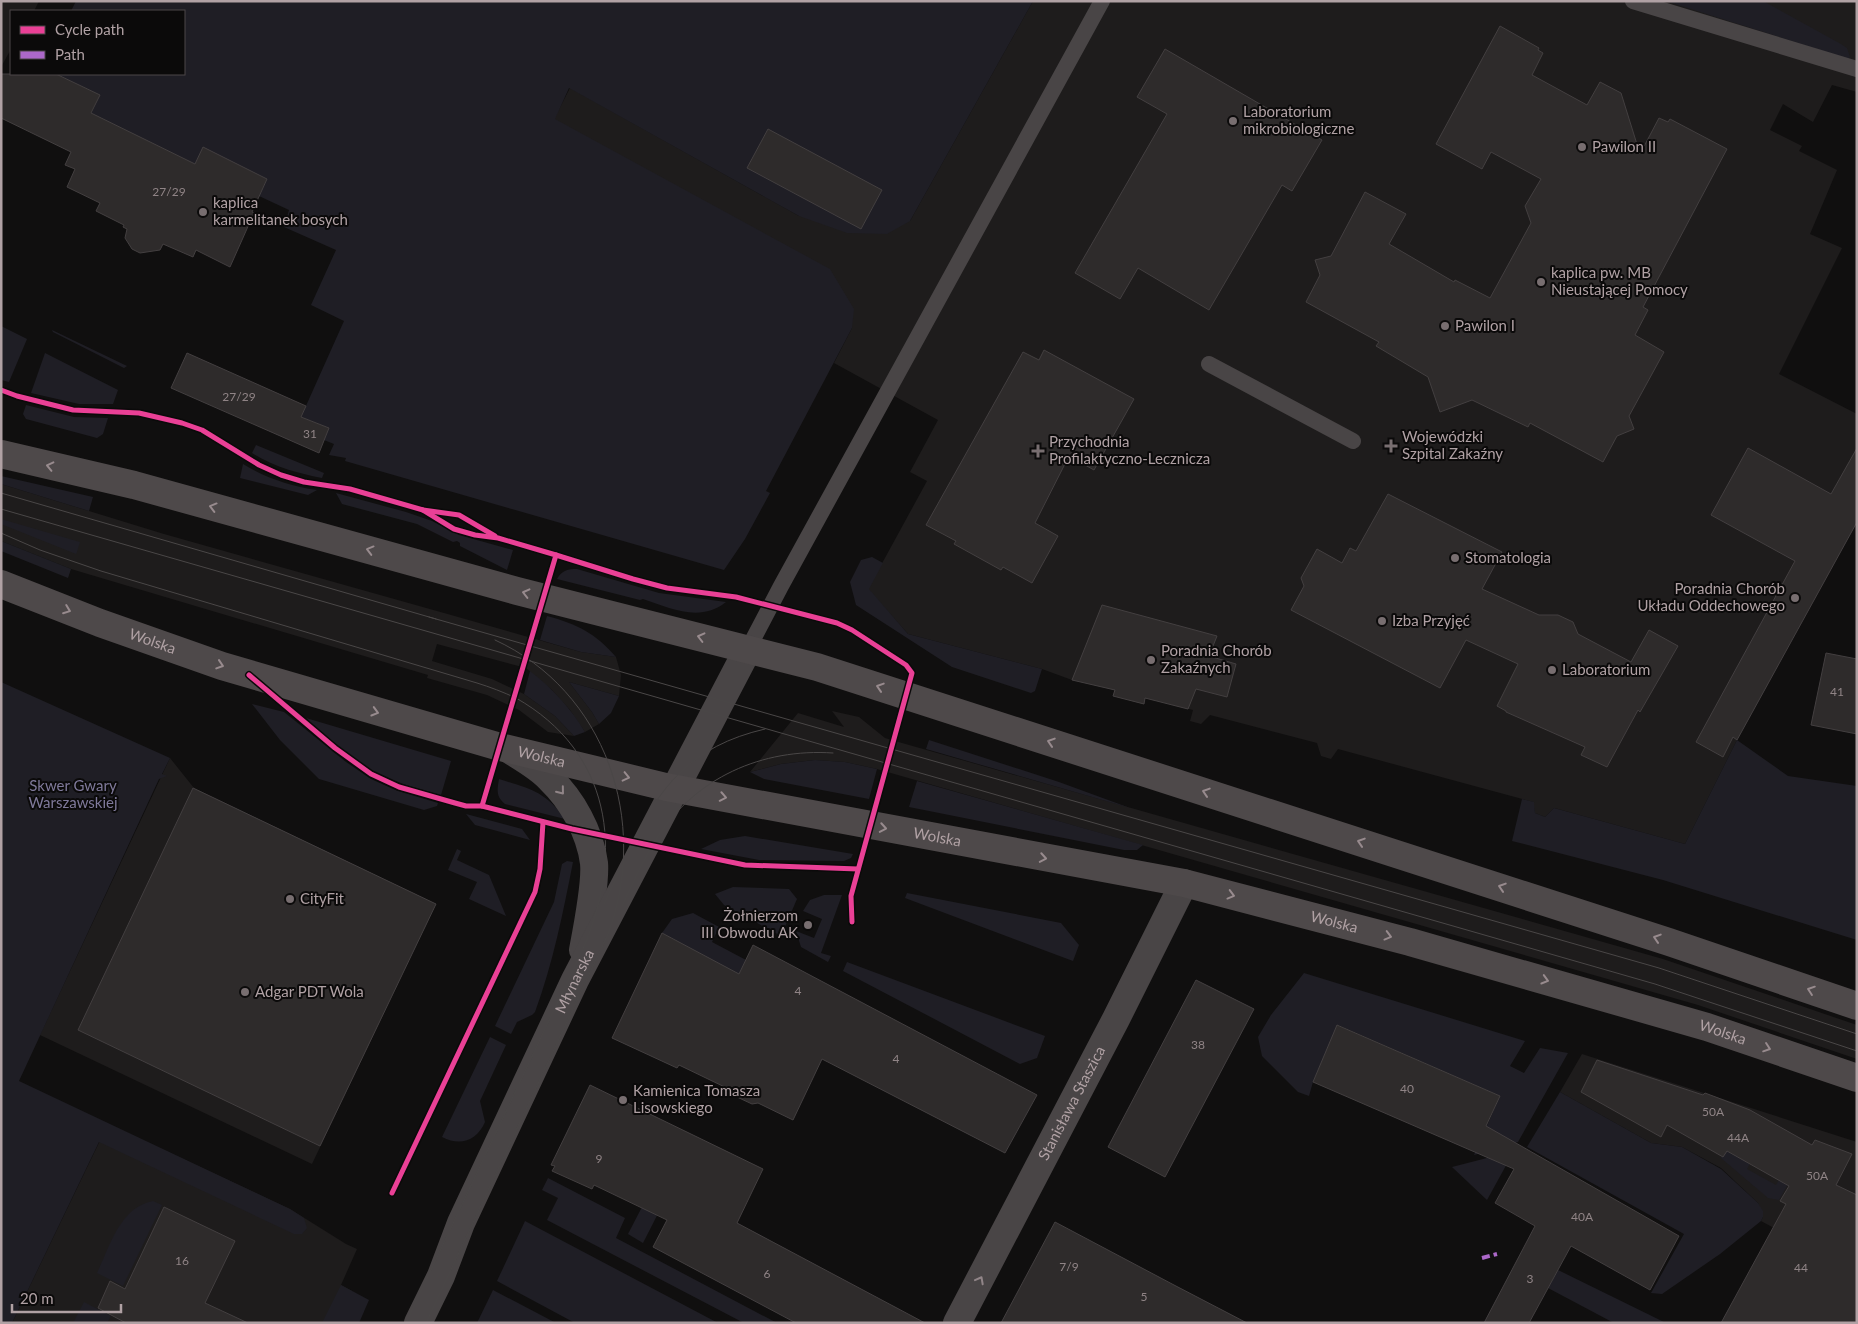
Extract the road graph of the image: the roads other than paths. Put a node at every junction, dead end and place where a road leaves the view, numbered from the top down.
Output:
1 (1102, 1) edge
2 (1633, 1) edge
3 (1857, 69) edge
4 (1209, 364) dead end
5 (1353, 442) dead end
6 (1, 454) edge
7 (11, 588) edge
8 (748, 649) junction
9 (510, 750) junction
10 (675, 788) junction
11 (1184, 883) junction
12 (575, 980) junction
13 (1857, 1006) edge
14 (1857, 1078) edge
15 (418, 1323) edge
16 (957, 1323) edge

1 - 8 lane
2 - 3 lane
4 - 5 lane
8 -> 6 main road
7 -> 9 main road, Wolska
8 - 10 street, Młynarska
13 -> 8 main road
9 -> 10 main road, Wolska
9 -> 12 street
10 -> 11 main road, Wolska
10 - 12 street, Młynarska
11 -> 14 main road, Wolska
16 -> 11 street, Stanisława Staszica
12 - 15 street, Młynarska

